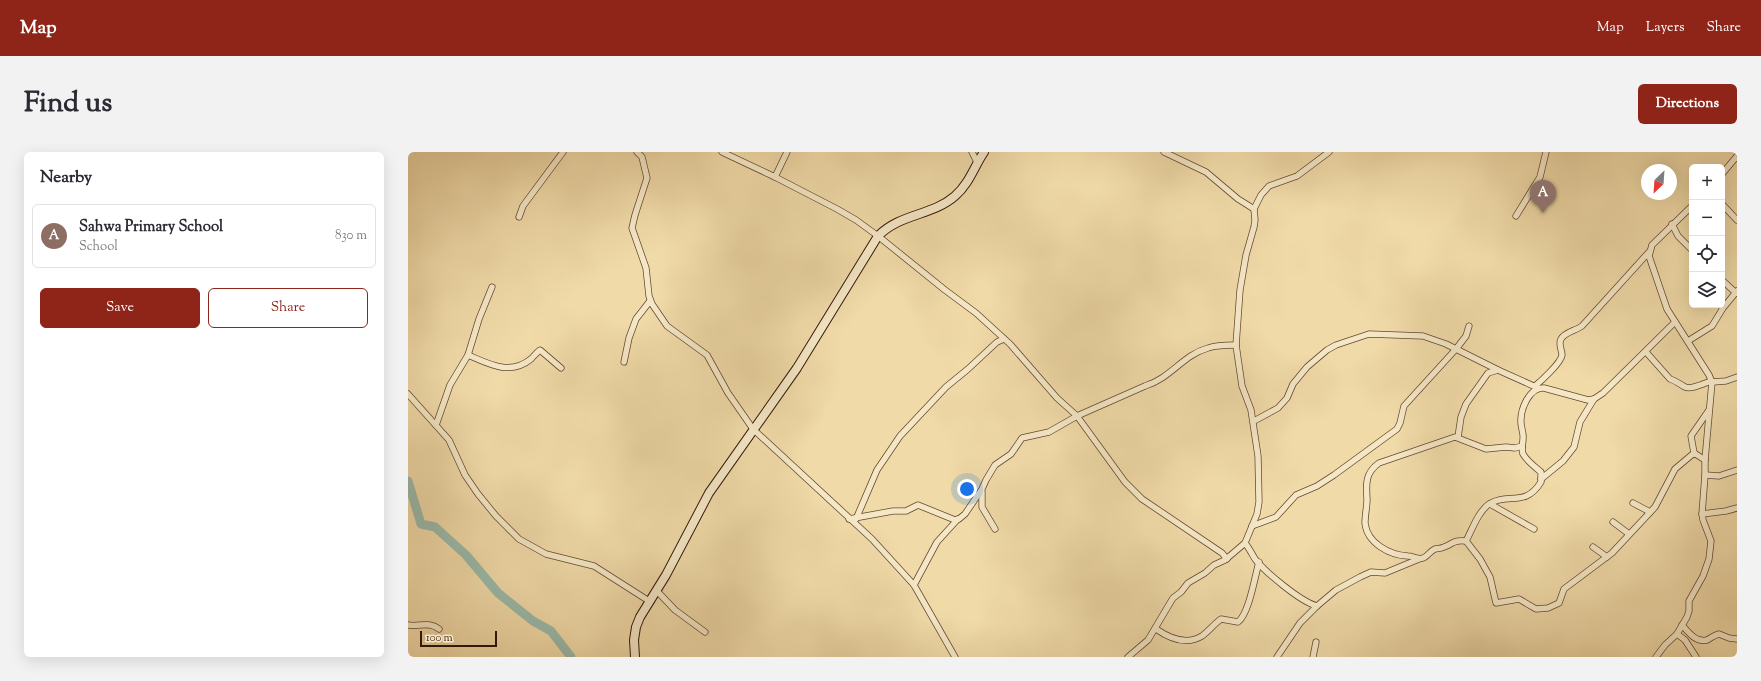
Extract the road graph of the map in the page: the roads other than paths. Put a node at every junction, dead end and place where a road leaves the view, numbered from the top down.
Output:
1 (562, 152) edge
2 (637, 152) edge
3 (722, 152) edge
4 (787, 152) edge
5 (972, 152) edge
6 (984, 152) edge
7 (1164, 152) edge
8 (1329, 152) edge
9 (1546, 152) edge
10 (1321, 154) edge
11 (1737, 156) edge
12 (978, 162) junction
13 (1725, 170) edge
14 (775, 177) junction
15 (1725, 207) edge
16 (1254, 209) junction
17 (1689, 209) edge
18 (1516, 216) dead end
19 (519, 217) dead end
20 (1737, 220) edge
21 (1672, 224) junction
22 (878, 236) junction
23 (1689, 247) edge
24 (1649, 252) junction
25 (1725, 283) edge
26 (492, 288) dead end
27 (1736, 292) edge
28 (650, 301) junction
29 (1674, 322) junction
30 (1469, 326) dead end
31 (1004, 339) junction
32 (1688, 341) junction
33 (1236, 344) junction
34 (1456, 349) junction
35 (1646, 352) junction
36 (468, 355) junction
37 (624, 362) dead end
38 (561, 368) dead end
39 (1498, 370) junction
40 (1737, 377) edge
41 (1711, 381) junction
42 (1537, 387) junction
43 (408, 394) edge
44 (1594, 399) junction
45 (1709, 410) junction
46 (1077, 416) junction
47 (1254, 421) junction
48 (436, 426) junction
49 (753, 429) junction
50 (1458, 437) junction
51 (1522, 446) junction
52 (1694, 453) junction
53 (1705, 460) junction
54 (1737, 470) edge
55 (1705, 475) junction
56 (1541, 479) junction
57 (982, 489) junction
58 (1633, 503) dead end
59 (1490, 504) junction
60 (1737, 508) edge
61 (1650, 512) junction
62 (1702, 514) junction
63 (849, 519) junction
64 (856, 519) junction
65 (959, 519) junction
66 (1613, 522) dead end
67 (1252, 526) junction
68 (995, 529) dead end
69 (1534, 529) dead end
70 (1629, 534) junction
71 (1466, 541) junction
72 (1245, 543) junction
73 (1593, 547) dead end
74 (1607, 558) junction
75 (1227, 559) junction
76 (1419, 559) junction
77 (1259, 562) junction
78 (914, 585) junction
79 (656, 590) junction
80 (649, 601) junction
81 (1316, 606) junction
82 (1682, 624) junction
83 (408, 625) edge
84 (439, 629) dead end
85 (1156, 629) junction
86 (705, 632) dead end
87 (1676, 634) junction
88 (1737, 639) edge
89 (1316, 642) dead end
90 (635, 657) edge
91 (955, 657) edge
92 (1128, 657) edge
93 (1277, 657) edge
94 (1313, 657) edge
95 (1656, 657) edge
96 (1696, 657) edge

1 - 19 street
2 - 28 street
3 - 14 street
4 - 14 street
5 - 12 street
6 - 12 main road
7 - 16 street
8 - 10 street
9 - 18 street
10 - 16 street
11 - 13 street
12 - 22 main road
14 - 22 street
15 - 20 street
16 - 33 street
17 - 21 street
21 - 23 street
21 - 24 street
22 - 31 street
22 - 49 main road
24 - 29 street
24 - 42 street
25 - 27 street
26 - 36 street
27 - 32 street
28 - 37 street
28 - 49 street
29 - 32 street
29 - 35 street
30 - 34 street
31 - 46 street
31 - 64 street
32 - 41 street
33 - 46 street
33 - 47 street
34 - 39 street
34 - 47 street
34 - 67 street
35 - 41 street
35 - 44 street
36 - 38 street
36 - 48 street
39 - 42 street
39 - 50 street
40 - 41 street
41 - 45 street
42 - 44 street
42 - 51 street
43 - 48 street
44 - 56 street
45 - 52 street
45 - 53 street
46 - 57 street
46 - 75 street
47 - 67 street
48 - 80 street
49 - 63 street
49 - 79 main road
50 - 51 street
50 - 76 street
51 - 56 street
52 - 53 street
52 - 61 street
53 - 55 street
54 - 55 street
55 - 62 street
56 - 59 street
57 - 65 street
57 - 68 street
58 - 61 street
59 - 69 street
59 - 71 street
60 - 62 street
61 - 70 street
62 - 82 street
63 - 64 street
63 - 78 street
64 - 65 street
65 - 78 street
66 - 70 street
67 - 72 street
70 - 74 street
71 - 74 street
71 - 76 street
72 - 75 street
72 - 77 street
73 - 74 street
75 - 85 street
76 - 81 street
77 - 81 street
77 - 85 street
78 - 91 street
79 - 80 main road
79 - 86 street
80 - 90 main road
81 - 93 street
82 - 87 street
82 - 88 street
83 - 84 street
85 - 92 street
87 - 95 street
87 - 96 street
89 - 94 street

